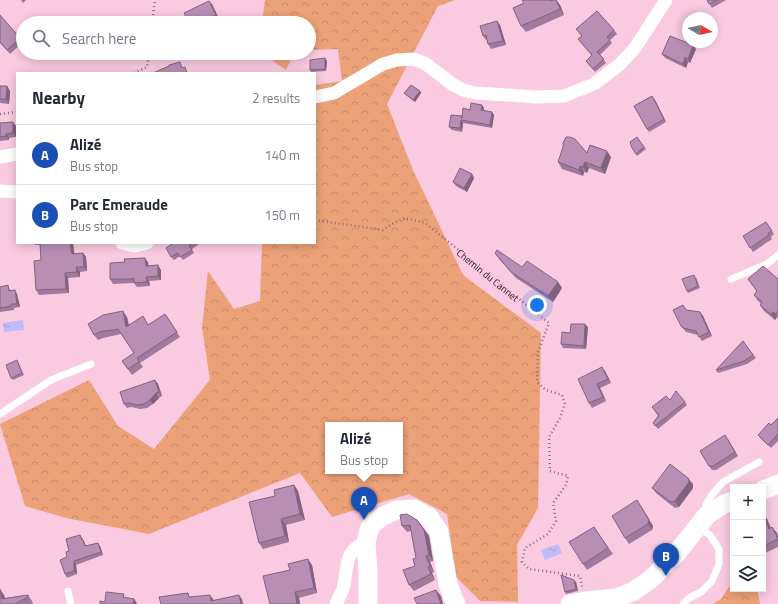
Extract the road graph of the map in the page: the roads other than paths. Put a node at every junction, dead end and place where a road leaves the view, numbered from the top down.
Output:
1 (666, 0) edge
2 (316, 97) edge
3 (16, 154) edge
4 (0, 157) edge
5 (0, 191) edge
6 (16, 192) edge
7 (126, 244) edge
8 (143, 244) edge
9 (778, 255) edge
10 (731, 279) dead end
11 (91, 364) dead end
12 (0, 414) edge
13 (759, 462) dead end
14 (778, 484) edge
15 (766, 489) edge
16 (730, 502) edge
17 (702, 521) junction
18 (366, 543) junction
19 (68, 591) dead end
20 (577, 603) edge
21 (71, 604) edge
22 (336, 604) edge
23 (368, 604) edge
24 (456, 604) edge
25 (683, 604) edge

1 - 2 street
3 - 4 street
5 - 6 street
7 - 8 street
9 - 10 lane
11 - 12 lane
13 - 17 lane
14 - 15 street
16 - 17 street
17 - 20 street
17 - 25 lane
18 - 22 street
18 - 23 street
18 - 24 street
19 - 21 lane

